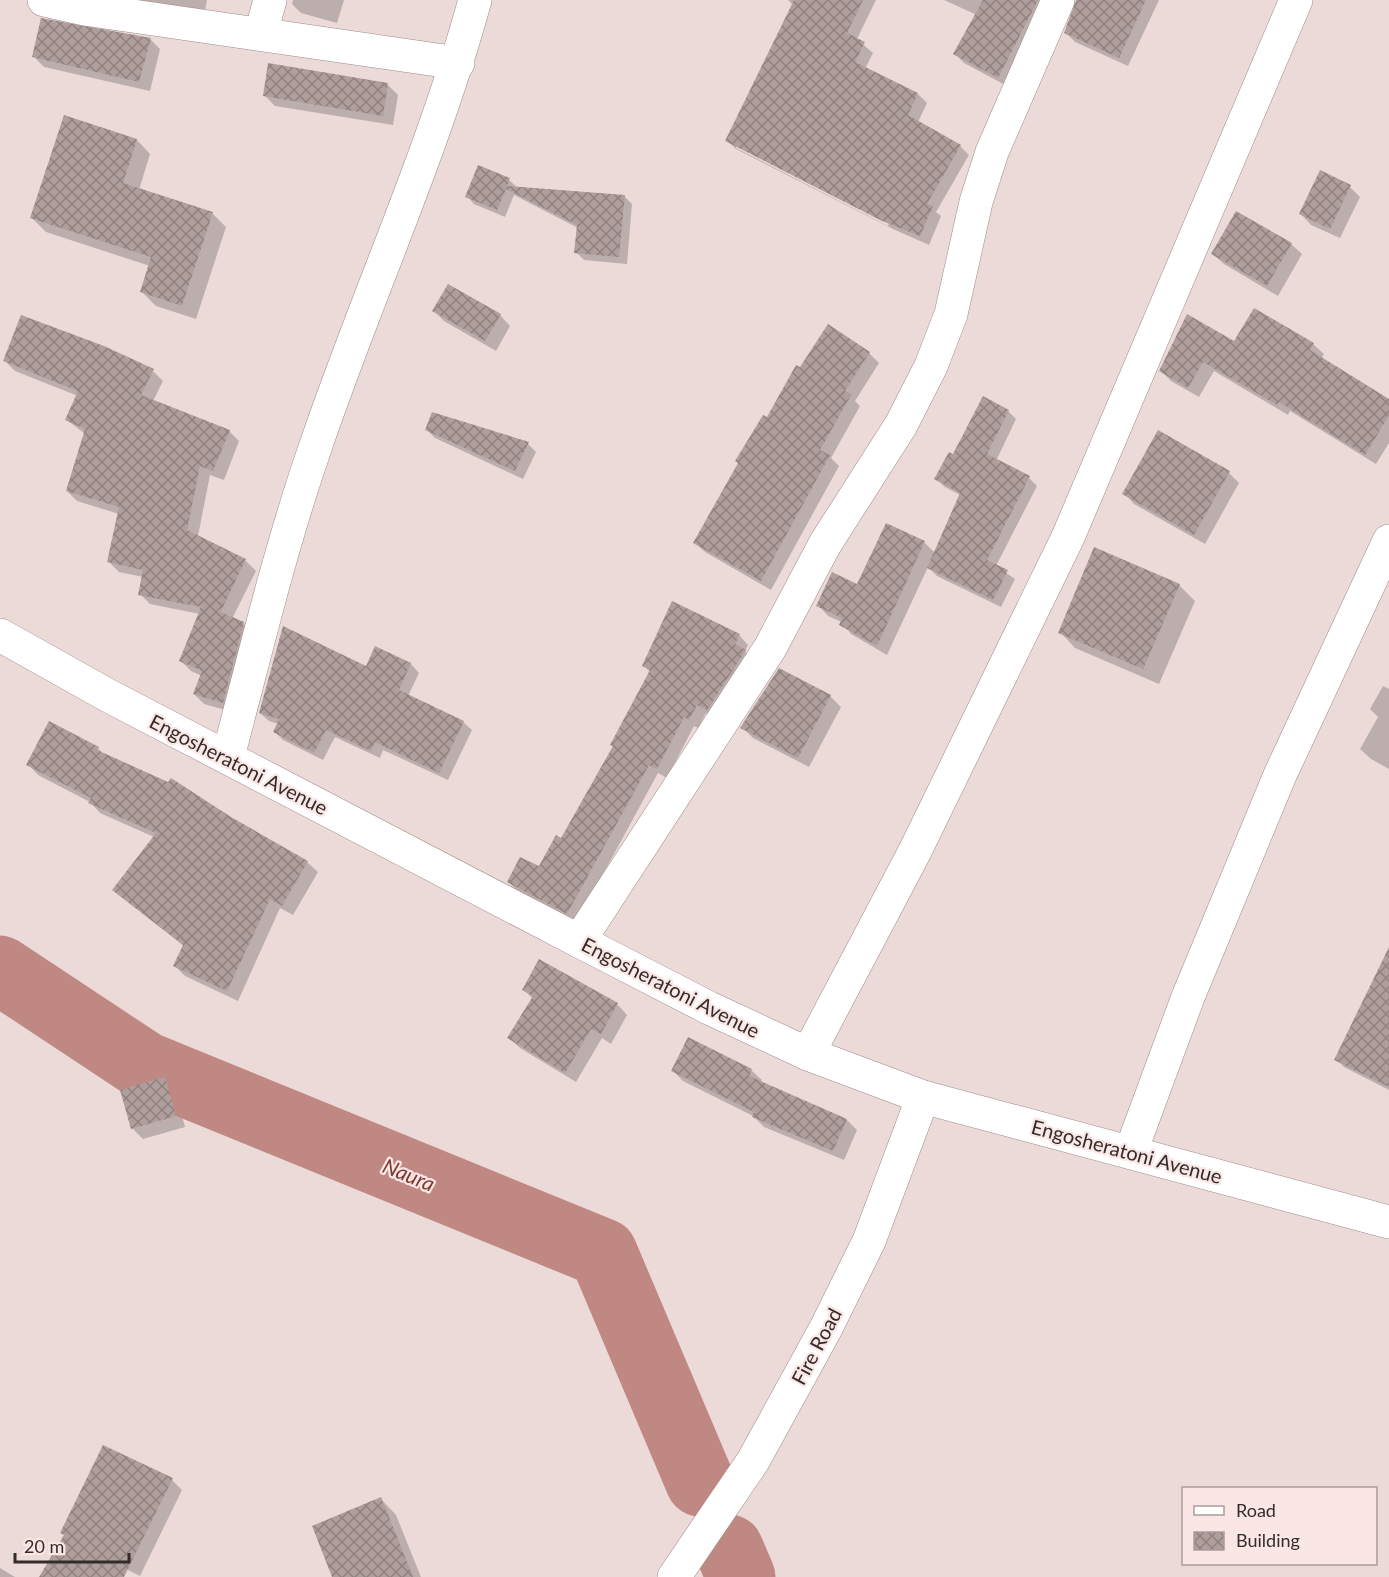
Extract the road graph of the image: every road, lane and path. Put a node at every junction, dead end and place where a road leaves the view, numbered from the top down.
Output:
1 (44, 0) edge
2 (270, 0) edge
3 (475, 0) edge
4 (1058, 0) edge
5 (1296, 0) edge
6 (261, 33) junction
7 (458, 63) junction
8 (1389, 542) edge
9 (0, 635) edge
10 (228, 757) junction
11 (579, 941) junction
12 (808, 1054) junction
13 (923, 1097) junction
14 (1131, 1151) junction
15 (1389, 1222) edge
16 (674, 1577) edge

1 - 6 street
2 - 6 street
3 - 7 street
4 - 11 street
5 - 12 street
6 - 7 street
7 - 10 street
8 - 14 street
9 - 10 street, Engosheratoni Avenue
10 - 11 street, Engosheratoni Avenue
11 - 12 street, Engosheratoni Avenue
12 - 13 street, Engosheratoni Avenue
13 - 14 street, Engosheratoni Avenue
13 - 16 street, Fire Road
14 - 15 street, Engosheratoni Avenue

